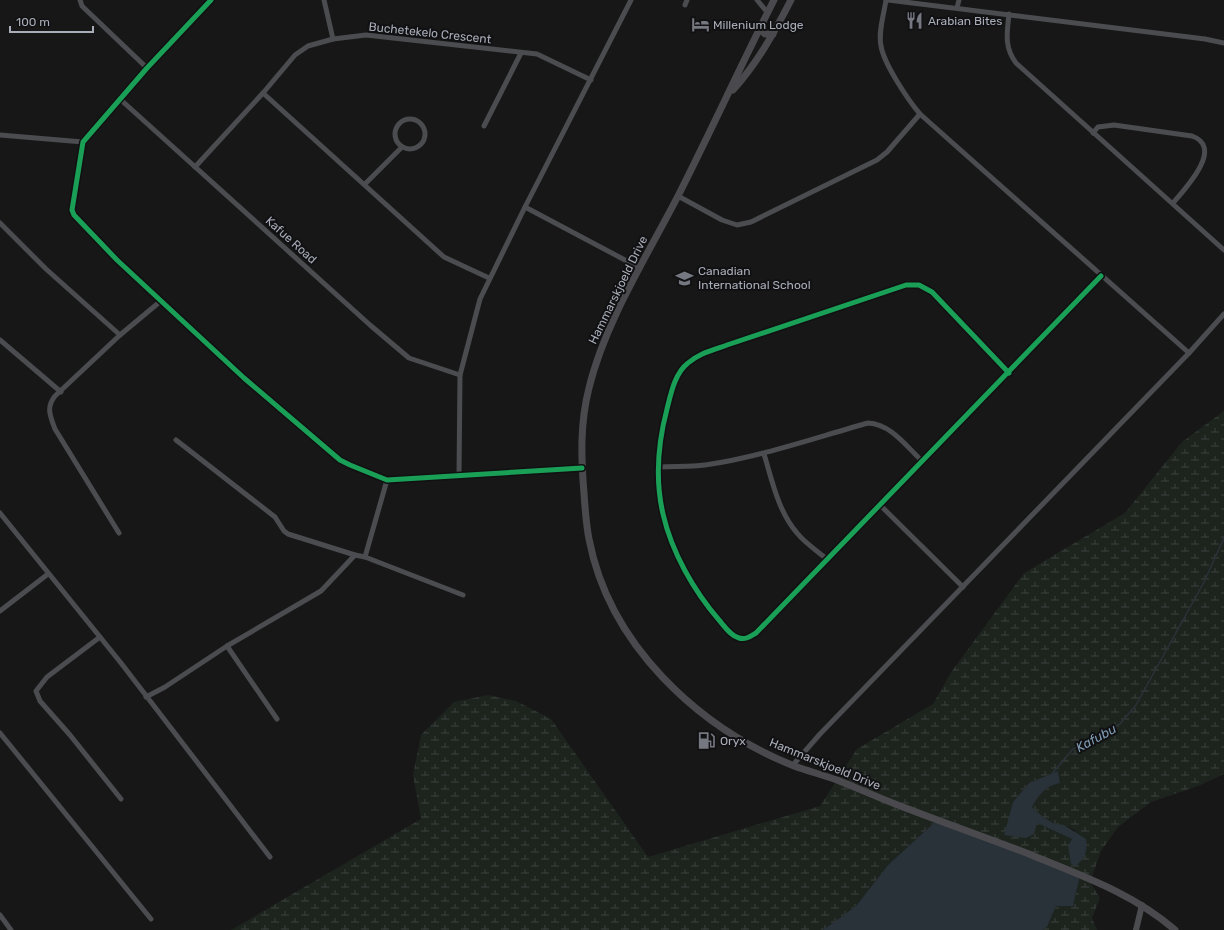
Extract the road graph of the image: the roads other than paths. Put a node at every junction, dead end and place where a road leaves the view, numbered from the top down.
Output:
1 (80, 0) edge
2 (211, 0) edge
3 (324, 0) edge
4 (631, 0) edge
5 (757, 0) edge
6 (770, 0) edge
7 (774, 0) edge
8 (791, 0) edge
9 (887, 0) edge
10 (959, 0) edge
11 (957, 8) junction
12 (768, 13) junction
13 (1009, 14) junction
14 (760, 29) junction
15 (773, 34) junction
16 (333, 39) junction
17 (1224, 43) edge
18 (521, 53) junction
19 (147, 68) junction
20 (591, 80) junction
21 (263, 93) junction
22 (727, 98) junction
23 (121, 100) junction
24 (920, 114) junction
25 (484, 126) dead end
26 (1093, 133) junction
27 (0, 135) edge
28 (82, 142) junction
29 (402, 147) junction
30 (195, 167) junction
31 (365, 184) junction
32 (678, 196) junction
33 (1173, 203) junction
34 (525, 207) junction
35 (0, 223) edge
36 (1224, 250) edge
37 (640, 268) junction
38 (1101, 276) junction
39 (489, 278) junction
40 (162, 300) junction
41 (1224, 314) edge
42 (120, 335) junction
43 (0, 340) edge
44 (1189, 353) junction
45 (1009, 373) junction
46 (460, 375) junction
47 (61, 392) junction
48 (176, 440) dead end
49 (764, 454) junction
50 (922, 461) junction
51 (658, 467) junction
52 (582, 468) junction
53 (459, 476) junction
54 (387, 480) junction
55 (880, 505) junction
56 (0, 513) edge
57 (119, 533) dead end
58 (355, 555) junction
59 (365, 557) junction
60 (827, 559) junction
61 (48, 574) junction
62 (963, 587) junction
63 (463, 594) dead end
64 (0, 611) edge
65 (100, 637) junction
66 (227, 646) junction
67 (146, 697) junction
68 (277, 719) dead end
69 (0, 733) edge
70 (793, 765) junction
71 (121, 799) dead end
72 (270, 857) dead end
73 (1142, 905) junction
74 (0, 915) edge
75 (151, 919) dead end
76 (11, 930) edge
77 (1136, 930) edge
78 (1175, 930) edge

1 - 19 street
2 - 19 street
3 - 16 street
4 - 20 street
5 - 12 street
6 - 7 street
7 - 12 main road, Hammarskjoeld Drive
8 - 15 main road, Hammarskjoeld Drive
9 - 11 street
9 - 24 street
10 - 11 street
11 - 13 street
12 - 14 main road, Hammarskjoeld Drive
13 - 17 street
13 - 26 street
14 - 15 main road
14 - 22 main road, Hammarskjoeld Drive
15 - 22 main road, Hammarskjoeld Drive
16 - 18 street, Buchetekelo Crescent
16 - 21 street, Buchetekelo Crescent
18 - 20 street, Buchetekelo Crescent
18 - 25 street
19 - 23 street
20 - 34 street
21 - 30 street, Buchetekelo Crescent
21 - 31 street
22 - 32 main road, Hammarskjoeld Drive
23 - 28 street
23 - 30 street, Kafue Road
24 - 32 street
24 - 38 street
26 - 33 street
26 - 33 street
27 - 28 street
28 - 40 street
29 - 29 street
29 - 31 street
30 - 46 street, Kafue Road
31 - 39 street
32 - 37 main road, Hammarskjoeld Drive
33 - 36 street
34 - 37 street
34 - 39 street
35 - 42 street
37 - 52 main road, Hammarskjoeld Drive
38 - 44 street
38 - 45 street
39 - 46 street
40 - 42 street
40 - 54 street
41 - 44 street
42 - 47 street
43 - 47 street
44 - 62 street
45 - 50 street
45 - 51 street
46 - 53 street
47 - 57 street
48 - 58 street
49 - 50 street
49 - 51 street
49 - 60 street
50 - 55 street
51 - 60 street
52 - 53 street
52 - 70 main road, Hammarskjoeld Drive
53 - 54 street
54 - 59 street
55 - 60 street
55 - 62 street
56 - 61 street
58 - 59 street
58 - 66 street
59 - 63 street
61 - 64 street
61 - 65 street
62 - 70 street
65 - 67 street
65 - 71 street
66 - 67 street
66 - 68 street
67 - 72 street
69 - 75 street
70 - 73 main road, Hammarskjoeld Drive
73 - 77 street
73 - 78 main road, Hammarskjoeld Drive
74 - 76 street

